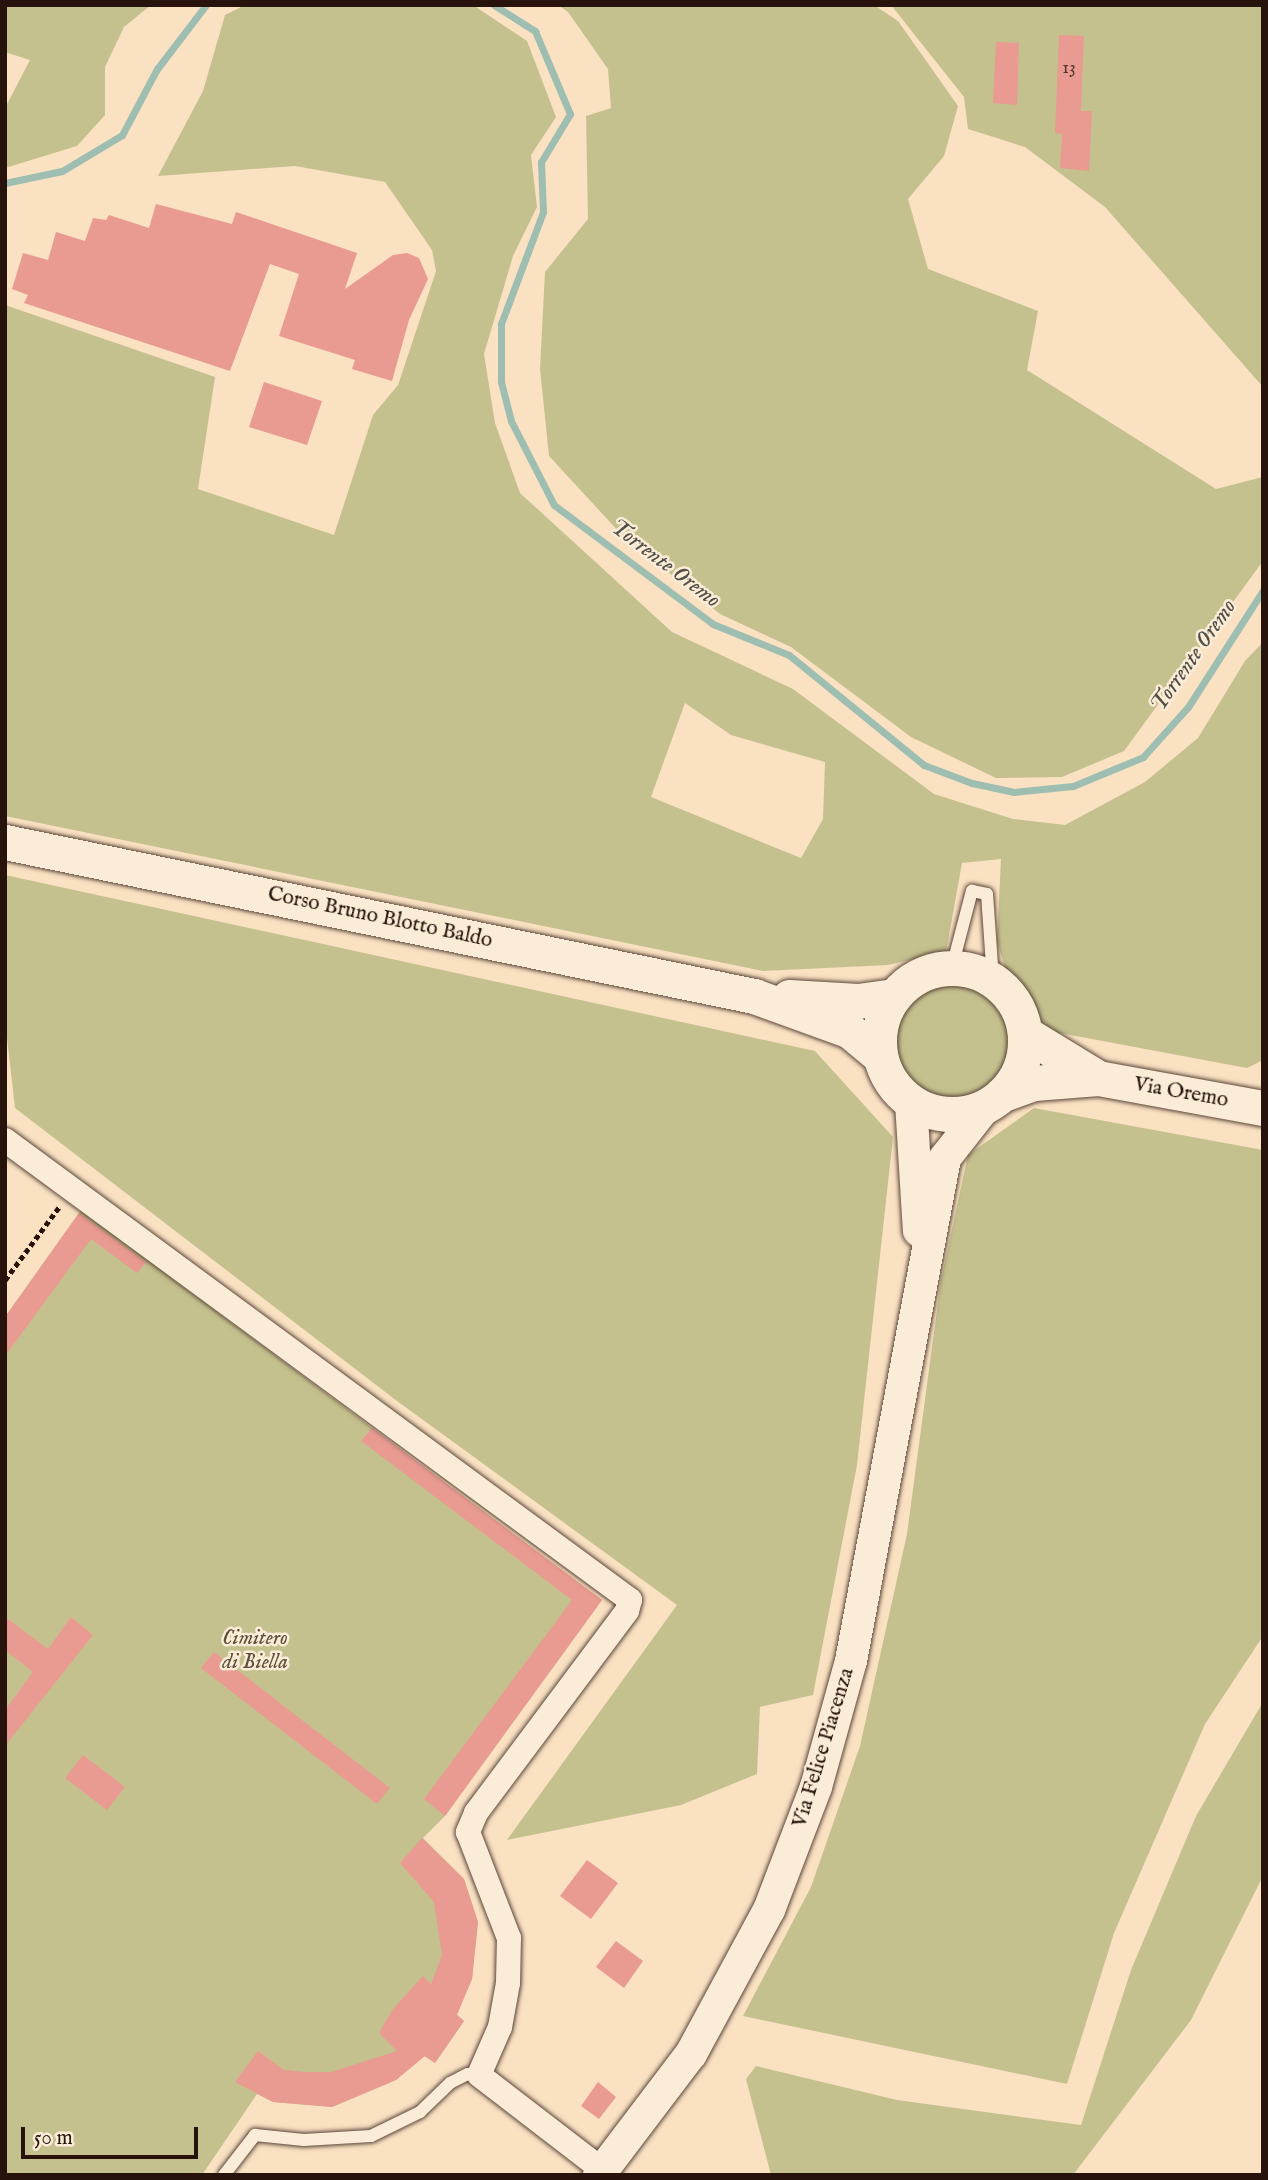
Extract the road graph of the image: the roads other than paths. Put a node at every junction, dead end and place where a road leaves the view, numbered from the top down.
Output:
1 (5, 842) edge
2 (952, 967) junction
3 (993, 980) junction
4 (754, 996) junction
5 (894, 996) junction
6 (1026, 1034) junction
7 (880, 1056) junction
8 (1098, 1078) junction
9 (994, 1100) junction
10 (911, 1102) junction
11 (1263, 1108) edge
12 (5, 1140) edge
13 (922, 1271) junction
14 (480, 2075) junction
15 (603, 2173) edge
16 (224, 2175) edge

1 - 4 main road, Corso Bruno Blotto Baldo
2 - 3 main road
2 - 3 lane
2 - 5 main road
3 - 6 main road
4 - 5 main road, Corso Bruno Blotto Baldo
4 - 7 main road, Corso Bruno Blotto Baldo
5 - 7 main road
6 - 8 main road, Via Oremo
6 - 9 main road
7 - 10 main road
8 - 9 main road, Via Oremo
8 - 11 main road, Via Oremo
9 - 10 main road
9 - 13 street, Via Felice Piacenza
10 - 13 street, Via Felice Piacenza
12 - 14 street
13 - 15 street, Via Felice Piacenza
14 - 15 street
14 - 16 lane

